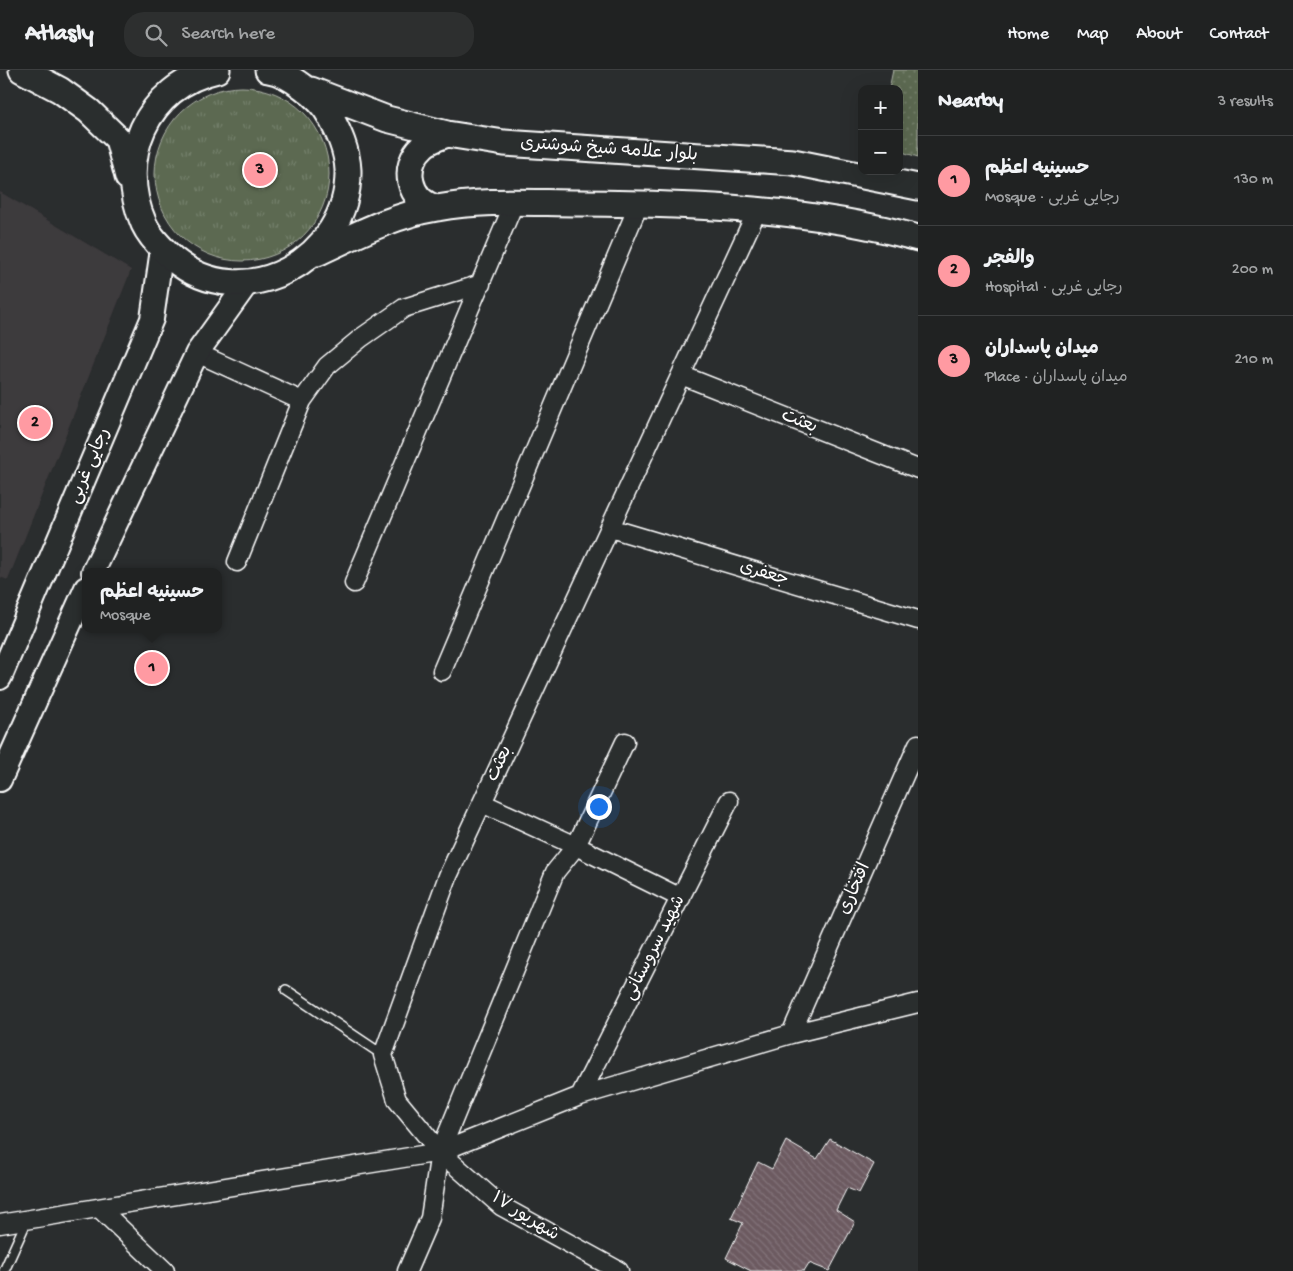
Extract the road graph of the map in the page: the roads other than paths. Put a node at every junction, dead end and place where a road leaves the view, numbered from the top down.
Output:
1 (22, 70) edge
2 (169, 70) edge
3 (268, 70) edge
4 (208, 72) edge
5 (305, 88) junction
6 (448, 134) junction
7 (918, 187) edge
8 (135, 198) junction
9 (516, 201) junction
10 (639, 204) junction
11 (437, 208) junction
12 (758, 211) junction
13 (918, 238) edge
14 (162, 249) junction
15 (312, 255) junction
16 (248, 282) junction
17 (481, 284) junction
18 (197, 353) junction
19 (681, 375) junction
20 (302, 401) junction
21 (918, 469) edge
22 (610, 528) junction
23 (237, 562) dead end
24 (95, 568) edge
25 (354, 583) dead end
26 (82, 597) edge
27 (918, 620) edge
28 (442, 672) dead end
29 (0, 678) edge
30 (625, 742) dead end
31 (918, 744) edge
32 (0, 780) edge
33 (729, 801) dead end
34 (482, 803) junction
35 (576, 846) junction
36 (681, 898) junction
37 (286, 990) dead end
38 (918, 1004) edge
39 (791, 1034) junction
40 (383, 1056) junction
41 (580, 1096) junction
42 (440, 1152) junction
43 (99, 1208) junction
44 (27, 1220) junction
45 (0, 1224) edge
46 (4, 1271) edge
47 (165, 1271) edge
48 (407, 1271) edge
49 (619, 1271) edge

1 - 8 main road
2 - 4 main road
3 - 5 main road
4 - 8 main road
5 - 6 main road, بلوار علامه شیخ شوشتری
5 - 15 main road
6 - 7 main road, بلوار علامه شیخ شوشتری
6 - 11 main road
8 - 14 main road
9 - 10 main road
9 - 11 main road
9 - 17 street
10 - 12 main road
10 - 28 street
11 - 15 main road
12 - 13 main road
12 - 19 street, بعثت
14 - 16 main road
14 - 29 street, رجایی غربی
15 - 16 main road
16 - 18 street
17 - 20 street
17 - 25 street
18 - 20 street
18 - 24 street
19 - 21 street, بعثت
19 - 22 street, بعثت
20 - 23 street
22 - 27 street, جعفری
22 - 34 street, بعثت
26 - 32 street
30 - 35 street
31 - 39 street, افتخاری
33 - 36 street, شهید سروستانی
34 - 35 street
34 - 40 street, بعثت
35 - 36 street
35 - 42 street
36 - 41 street, شهید سروستانی
37 - 40 lane
38 - 39 street
39 - 41 street
40 - 42 street
41 - 42 street
42 - 43 street
42 - 48 street
42 - 49 street, ۱۷ شهریور
43 - 44 street
43 - 47 street
44 - 45 street
44 - 46 lane

